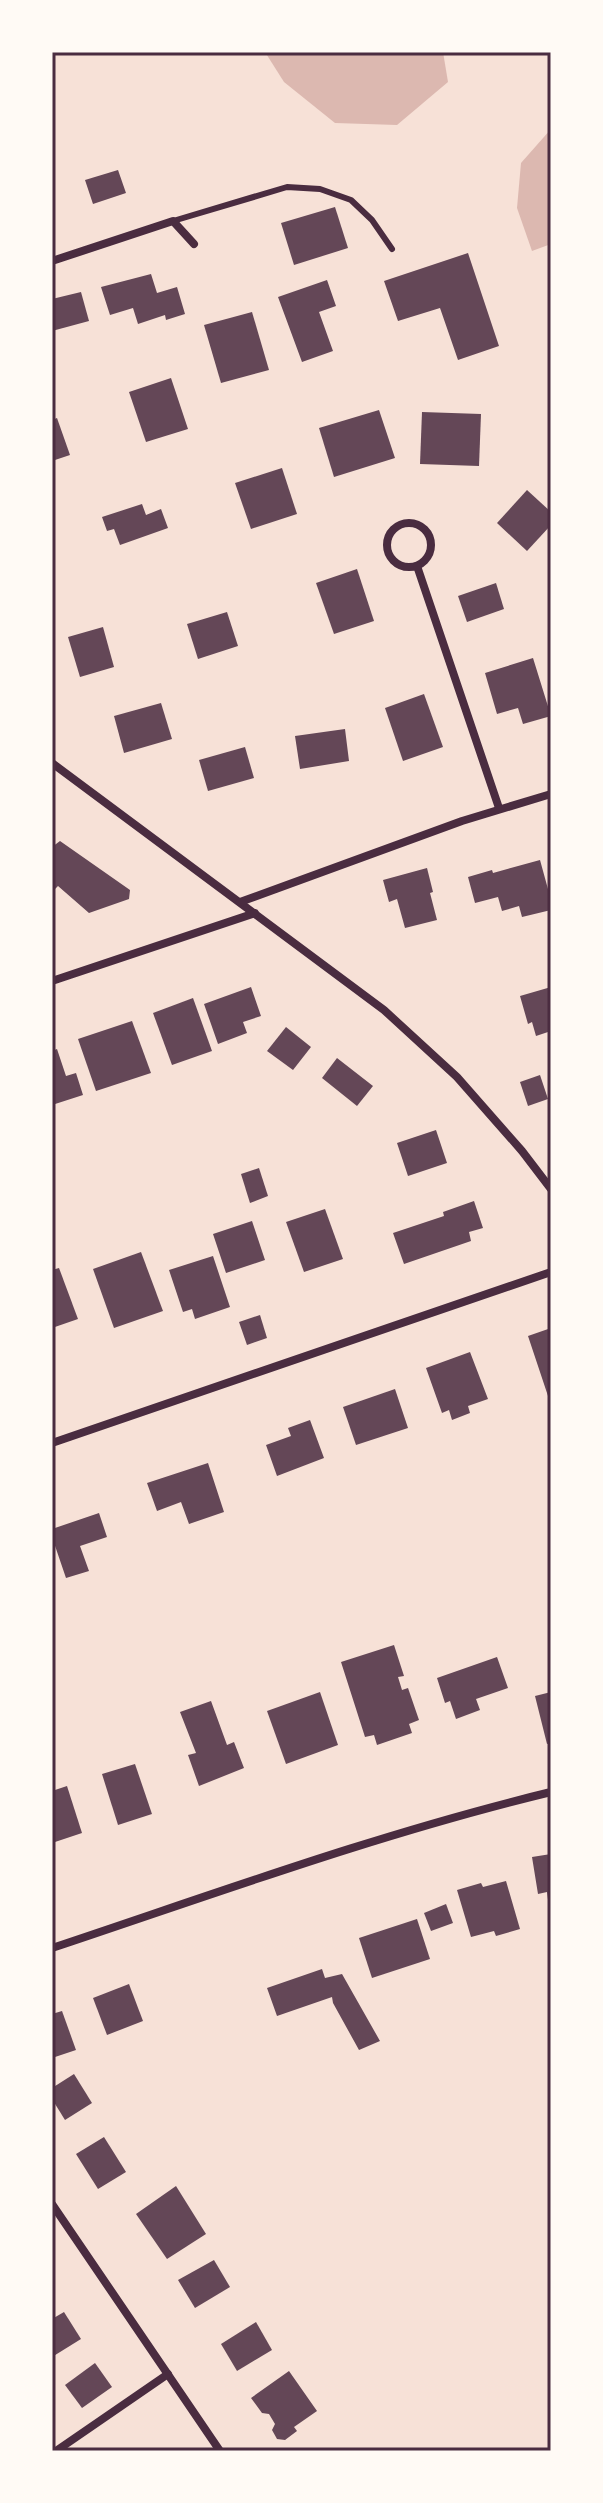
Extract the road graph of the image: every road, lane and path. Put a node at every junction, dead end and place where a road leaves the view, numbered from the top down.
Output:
1 (173, 221) junction
2 (194, 244) dead end
3 (392, 249) dead end
4 (52, 261) edge
5 (417, 566) junction
6 (52, 763) edge
7 (551, 794) edge
8 (499, 808) junction
9 (240, 902) junction
10 (255, 913) junction
11 (52, 981) edge
12 (551, 1189) edge
13 (551, 1272) edge
14 (52, 1443) edge
15 (551, 1792) edge
16 (52, 1948) edge
17 (52, 2204) edge
18 (168, 2374) junction
19 (56, 2451) edge
20 (220, 2451) edge

1 - 2 street
1 - 3 lane
1 - 4 street
5 - 5 street
5 - 8 street
6 - 9 street
7 - 8 street
8 - 9 street
9 - 10 street
10 - 11 street
10 - 12 street
13 - 14 street
15 - 16 street
17 - 18 street
18 - 19 street
18 - 20 street

